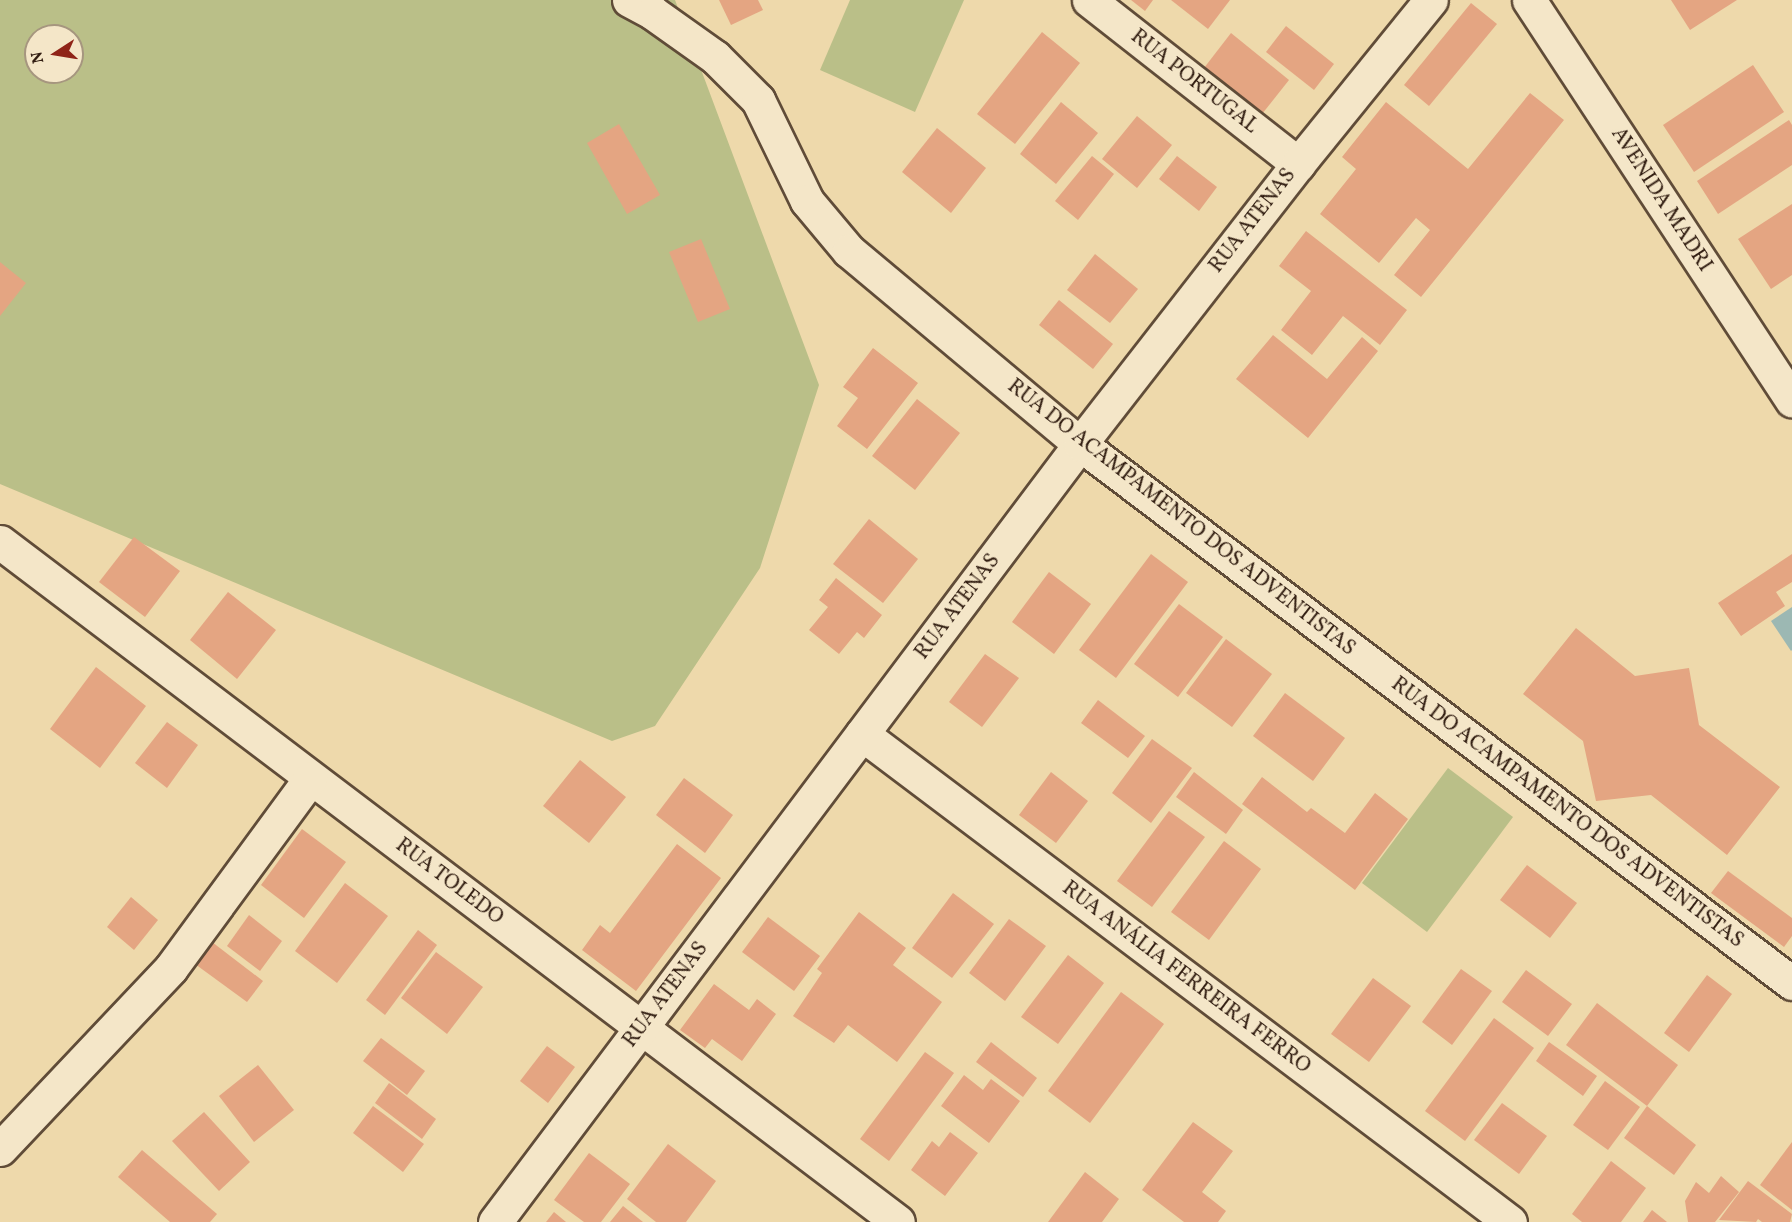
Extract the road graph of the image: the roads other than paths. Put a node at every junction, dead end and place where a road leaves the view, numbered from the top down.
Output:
1 (629, 0) edge
2 (1089, 0) edge
3 (1431, 0) edge
4 (1529, 0) edge
5 (1298, 164) junction
6 (1792, 400) edge
7 (1080, 444) junction
8 (0, 542) edge
9 (862, 734) junction
10 (310, 779) junction
11 (1792, 983) edge
12 (642, 1026) junction
13 (0, 1149) edge
14 (495, 1222) edge
15 (898, 1222) edge
16 (1510, 1222) edge

1 - 7 street, RUA DO ACAMPAMENTO DOS ADVENTISTAS
2 - 5 street, RUA PORTUGAL
3 - 5 street, RUA ATENAS
4 - 6 street, AVENIDA MADRI
5 - 7 street, RUA ATENAS
7 - 9 street, RUA ATENAS
7 - 11 street, RUA DO ACAMPAMENTO DOS ADVENTISTAS
8 - 10 street, RUA TOLEDO
9 - 12 street, RUA ATENAS
9 - 16 street, RUA ANÁLIA FERREIRA FERRO
10 - 12 street, RUA TOLEDO
10 - 13 street
12 - 14 street, RUA ATENAS
12 - 15 street, RUA TOLEDO

